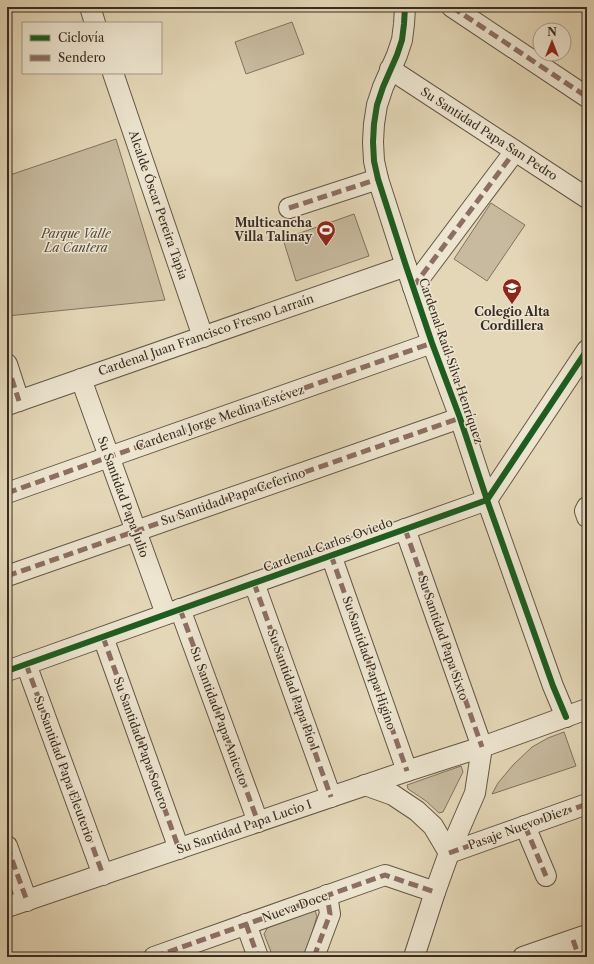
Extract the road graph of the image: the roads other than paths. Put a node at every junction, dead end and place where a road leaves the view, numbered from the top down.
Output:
1 (90, 7) edge
2 (405, 7) edge
3 (452, 7) edge
4 (95, 22) edge
5 (390, 69) junction
6 (112, 74) edge
7 (587, 96) edge
8 (514, 150) junction
9 (378, 179) junction
10 (587, 198) edge
11 (289, 208) dead end
12 (406, 266) junction
13 (413, 288) junction
14 (203, 337) junction
15 (432, 343) junction
16 (587, 350) edge
17 (7, 364) edge
18 (81, 379) junction
19 (13, 403) edge
20 (460, 418) junction
21 (109, 457) junction
22 (7, 493) edge
23 (487, 500) junction
24 (587, 507) edge
25 (587, 517) edge
26 (405, 529) junction
27 (136, 532) junction
28 (332, 555) junction
29 (7, 576) edge
30 (254, 583) junction
31 (173, 612) junction
32 (103, 637) junction
33 (26, 664) junction
34 (7, 671) edge
35 (587, 709) edge
36 (566, 717) junction
37 (482, 747) junction
38 (407, 771) junction
39 (365, 785) junction
40 (331, 797) junction
41 (587, 804) edge
42 (258, 822) junction
43 (525, 826) junction
44 (7, 846) edge
45 (179, 849) junction
46 (449, 853) junction
47 (103, 875) junction
48 (546, 876) dead end
49 (435, 892) junction
50 (327, 895) junction
51 (27, 901) junction
52 (7, 908) edge
53 (246, 924) junction
54 (580, 944) edge
55 (174, 954) edge
56 (154, 957) edge
57 (258, 957) edge
58 (314, 957) edge
59 (414, 957) edge
60 (524, 957) edge

1 - 4 street
2 - 5 street, Cardenal Raúl Silva Henríquez
3 - 7 street
5 - 8 street, Su Santidad Papa San Pedro
5 - 9 street, Cardenal Raúl Silva Henríquez
6 - 14 street, Alcalde Óscar Pereira Tapia
8 - 10 street, Su Santidad Papa San Pedro
8 - 13 street
9 - 11 street
9 - 12 street, Cardenal Raúl Silva Henríquez
12 - 13 street, Cardenal Raúl Silva Henríquez
12 - 14 street, Cardenal Juan Francisco Fresno Larraín
13 - 15 street, Cardenal Raúl Silva Henríquez
14 - 18 street, Cardenal Juan Francisco Fresno Larraín
15 - 20 street, Cardenal Raúl Silva Henríquez
15 - 21 street, Cardenal Jorge Medina Estévez
16 - 23 street
17 - 19 street
18 - 19 street, Cardenal Juan Francisco Fresno Larraín
18 - 21 street, Su Santidad Papa Julio
20 - 23 street, Cardenal Raúl Silva Henríquez
20 - 27 street, Su Santidad Papa Ceferino
21 - 22 street, Cardenal Jorge Medina Estévez
21 - 27 street, Su Santidad Papa Julio
23 - 26 street, Cardenal Carlos Oviedo
23 - 36 street, Cardenal Raúl Silva Henríquez
24 - 25 street
26 - 28 street, Cardenal Carlos Oviedo
26 - 37 street, Su Santidad Papa Sixto
27 - 29 street, Su Santidad Papa Ceferino
27 - 31 street, Su Santidad Papa Julio
28 - 30 street, Cardenal Carlos Oviedo
28 - 38 street, Su Santidad Papa Higino
30 - 31 street, Cardenal Carlos Oviedo
30 - 40 street, Su Santidad Papa Pío I
31 - 32 street, Cardenal Carlos Oviedo
31 - 42 street, Su Santidad Papa Aniceto
32 - 33 street, Cardenal Carlos Oviedo
32 - 45 street, Su Santidad Papa Sotero
33 - 34 street, Cardenal Carlos Oviedo
33 - 47 street, Su Santidad Papa Eleuterio
35 - 36 street, Su Santidad Papa Lucio I
36 - 37 street, Su Santidad Papa Lucio I
37 - 38 street, Su Santidad Papa Lucio I
37 - 46 street
38 - 39 street, Su Santidad Papa Lucio I
39 - 40 street, Su Santidad Papa Lucio I
39 - 46 street
40 - 42 street, Su Santidad Papa Lucio I
41 - 43 street, Pasaje Nuevo Diez
42 - 45 street, Su Santidad Papa Lucio I
43 - 46 street, Pasaje Nuevo Diez
43 - 48 street
44 - 51 street
45 - 47 street, Su Santidad Papa Lucio I
46 - 49 street
47 - 51 street, Su Santidad Papa Lucio I
49 - 50 street, Nueva Doce
49 - 59 street
50 - 53 street, Nueva Doce
50 - 58 street
51 - 52 street, Su Santidad Papa Lucio I
53 - 55 street, Nueva Doce
53 - 57 street
54 - 60 street
55 - 56 street, Nueva Doce

